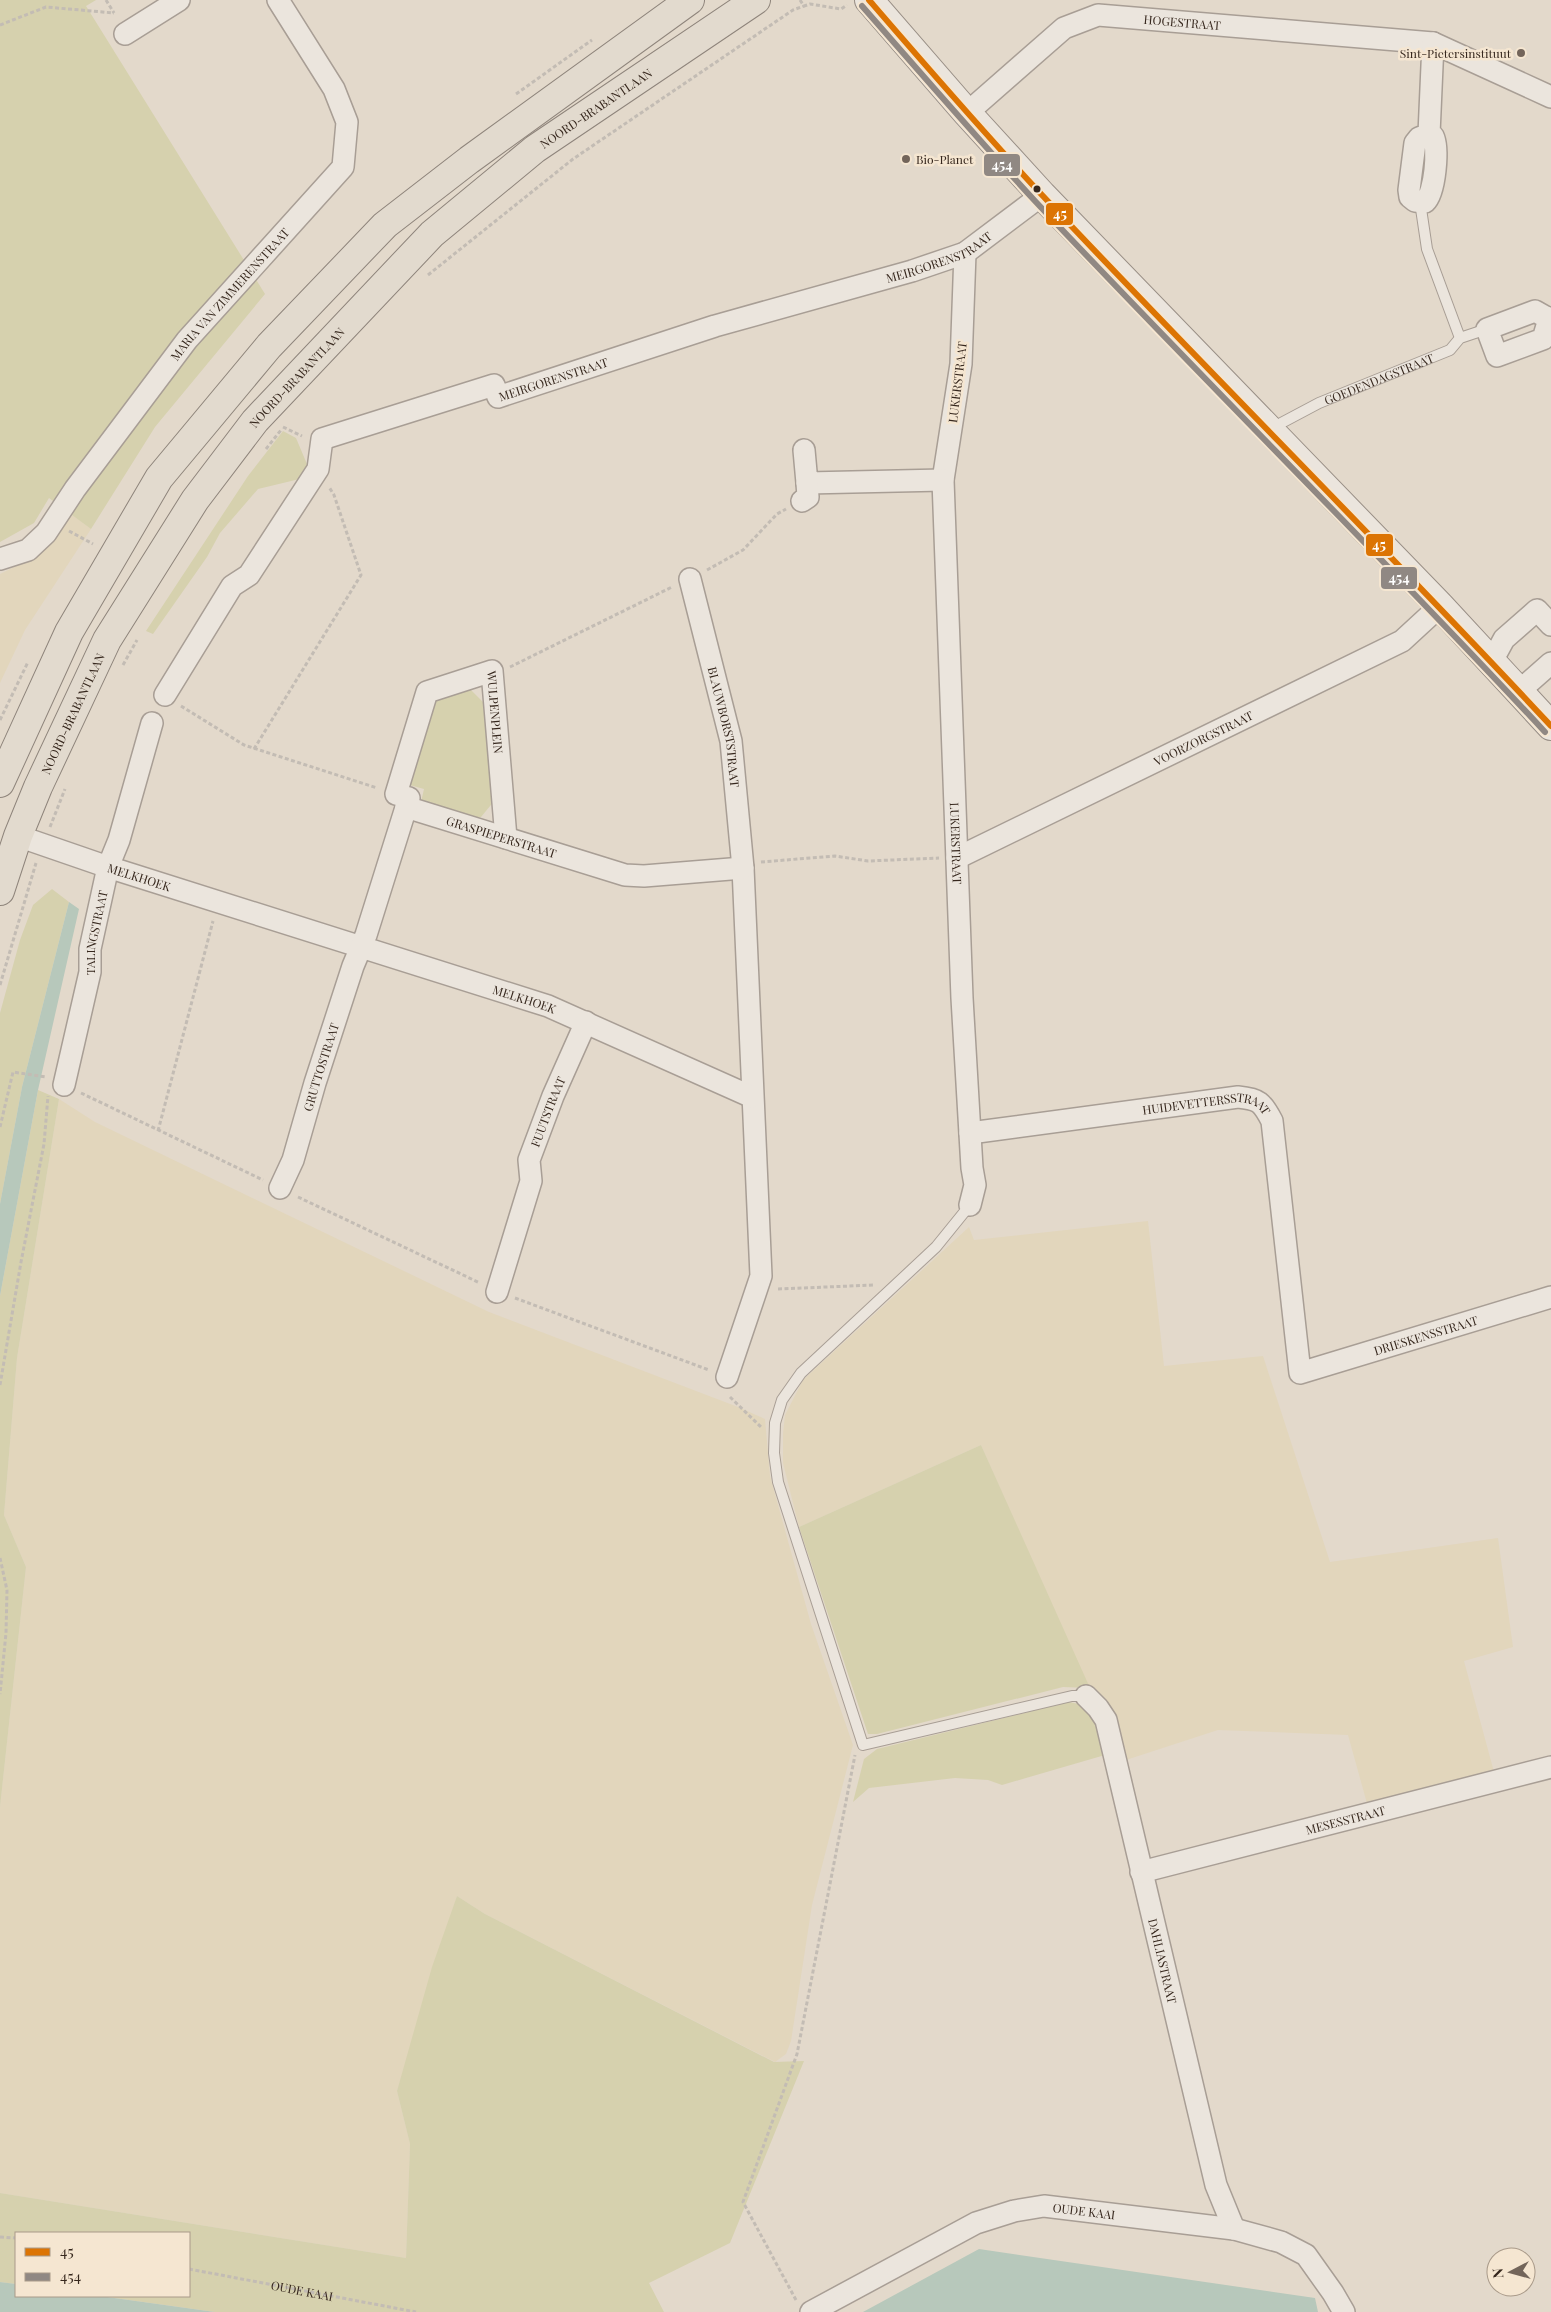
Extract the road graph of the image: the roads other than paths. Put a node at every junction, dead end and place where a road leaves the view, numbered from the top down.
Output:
1 (179, 0) edge
2 (278, 0) edge
3 (690, 0) edge
4 (756, 0) edge
5 (869, 0) edge
6 (125, 34) dead end
7 (1433, 43) junction
8 (1551, 97) edge
9 (967, 113) junction
10 (1042, 194) junction
11 (1420, 202) joint
12 (965, 253) junction
13 (1550, 319) edge
14 (1487, 329) junction
15 (1460, 338) junction
16 (1269, 430) junction
17 (804, 450) dead end
18 (943, 480) junction
19 (0, 559) edge
20 (690, 578) road end
21 (1440, 606) junction
22 (1551, 625) edge
23 (1491, 663) junction
24 (1551, 663) edge
25 (1518, 692) junction
26 (165, 695) road end
27 (152, 723) dead end
28 (1551, 726) edge
29 (0, 783) edge
30 (401, 801) junction
31 (18, 836) junction
32 (506, 838) junction
33 (957, 858) junction
34 (108, 867) junction
35 (743, 868) junction
36 (0, 891) edge
37 (362, 947) junction
38 (586, 1022) junction
39 (57, 1081) road end
40 (752, 1097) junction
41 (970, 1133) junction
42 (280, 1188) road end
43 (970, 1205) joint
44 (497, 1292) road end
45 (1551, 1297) edge
46 (1300, 1373) joint
47 (727, 1377) road end
48 (1086, 1696) joint
49 (1551, 1767) edge
50 (1142, 1872) junction
51 (1234, 2229) junction
52 (805, 2308) edge
53 (1344, 2312) edge

1 - 6 street
2 - 19 street, MARIA VAN ZIMMERENSTRAAT
3 - 29 main road
4 - 31 main road, NOORD-BRABANTLAAN
5 - 9 street
7 - 8 street, HOGESTRAAT
7 - 9 street, HOGESTRAAT
7 - 11 street
9 - 10 street
10 - 12 street, MEIRGORENSTRAAT
10 - 16 street
11 - 15 lane
12 - 18 street, LUKERSTRAAT
12 - 26 street, MEIRGORENSTRAAT
13 - 14 street, GOEDENDAGSTRAAT
13 - 14 street, GOEDENDAGSTRAAT
14 - 15 lane, GOEDENDAGSTRAAT
15 - 16 lane, GOEDENDAGSTRAAT
16 - 21 street
17 - 18 street
18 - 33 street, LUKERSTRAAT
20 - 35 street, BLAUWBORSTSTRAAT
21 - 23 street
21 - 33 street, VOORZORGSTRAAT
22 - 23 street
23 - 25 street
24 - 25 street
25 - 28 street
27 - 34 street, TALINGSTRAAT
30 - 32 street, GRASPIEPERSTRAAT
30 - 32 street, WULPENPLEIN
30 - 37 street
31 - 34 street, MELKHOEK
31 - 36 main road, NOORD-BRABANTLAAN
32 - 35 street, GRASPIEPERSTRAAT
33 - 41 street, LUKERSTRAAT
34 - 37 street, MELKHOEK
34 - 39 street, TALINGSTRAAT
35 - 40 street, BLAUWBORSTSTRAAT
37 - 38 street, MELKHOEK
37 - 42 street, GRUTTOSTRAAT
38 - 40 street, MELKHOEK
38 - 44 street, FUUTSTRAAT
40 - 47 street
41 - 43 street, LUKERSTRAAT
41 - 46 street, HUIDEVETTERSSTRAAT
43 - 48 lane
45 - 46 street, DRIESKENSSTRAAT
48 - 50 street, DAHLIASTRAAT
49 - 50 street, MESESSTRAAT
50 - 51 street, DAHLIASTRAAT
51 - 52 street, OUDE KAAI
51 - 53 street, OUDE KAAI

